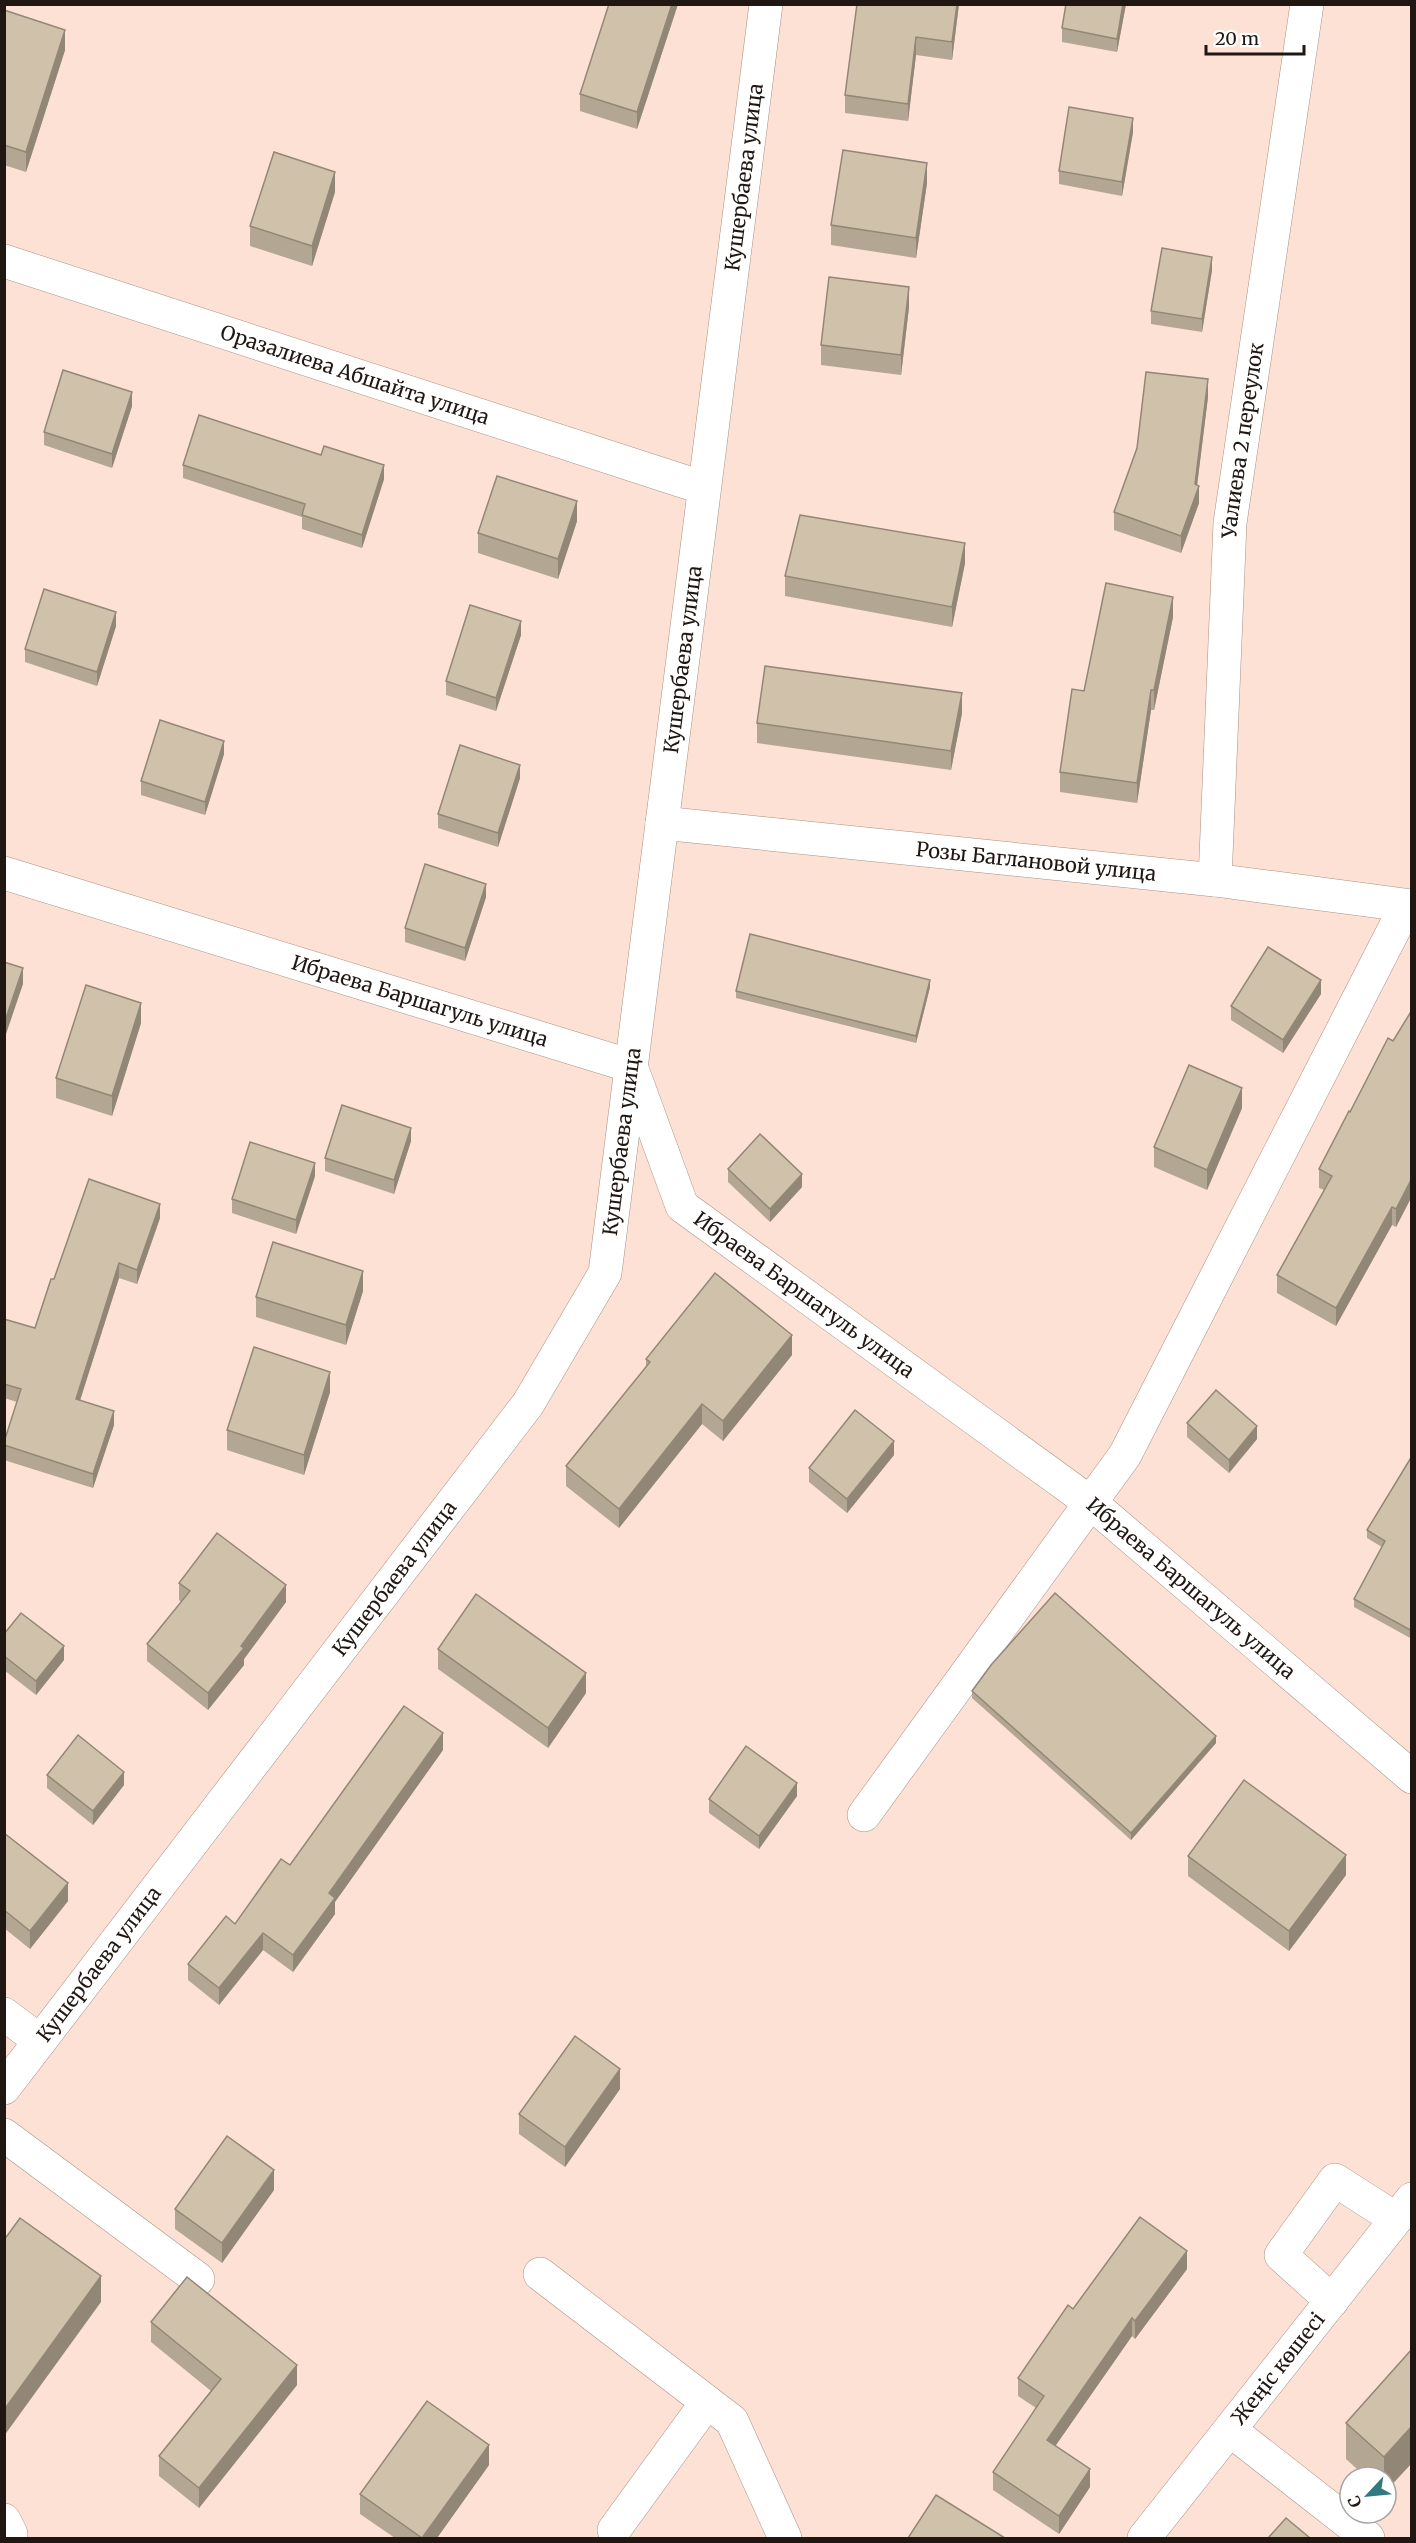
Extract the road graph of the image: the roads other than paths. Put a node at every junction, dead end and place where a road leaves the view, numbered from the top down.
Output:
1 (766, 4) edge
2 (1307, 4) edge
3 (4, 261) edge
4 (704, 488) junction
5 (662, 823) junction
6 (4, 873) edge
7 (1215, 880) junction
8 (1409, 906) edge
9 (631, 1066) junction
10 (1091, 1503) junction
11 (1412, 1777) edge
12 (864, 1815) dead end
13 (4, 2014) edge
14 (40, 2042) junction
15 (4, 2088) edge
16 (4, 2135) edge
17 (1404, 2209) edge
18 (540, 2274) dead end
19 (198, 2278) dead end
20 (1332, 2301) junction
21 (707, 2402) junction
22 (1230, 2430) junction
23 (4, 2520) edge
24 (614, 2530) dead end
25 (9, 2538) edge
26 (785, 2538) edge
27 (1144, 2538) edge
28 (1368, 2538) edge

1 - 4 street, Кушербаева улица
2 - 7 street, Уалиева 2 переулок
3 - 4 street, Оразалиева Абшайта улица
4 - 5 street, Кушербаева улица
5 - 7 street, Розы Баглановой улица
5 - 9 street, Кушербаева улица
6 - 9 street, Ибраева Баршагуль улица
7 - 8 street, Розы Баглановой улица
8 - 10 street
9 - 10 street, Ибраева Баршагуль улица
9 - 14 street, Кушербаева улица
10 - 11 street, Ибраева Баршагуль улица
10 - 12 street
13 - 14 street
14 - 15 street, Кушербаева улица
16 - 19 street
17 - 20 street, Жеңіс көшесі
17 - 20 street
18 - 21 street
20 - 22 street, Жеңіс көшесі
21 - 24 street
21 - 26 street
22 - 27 street, Жеңіс көшесі
22 - 28 street
23 - 25 street

